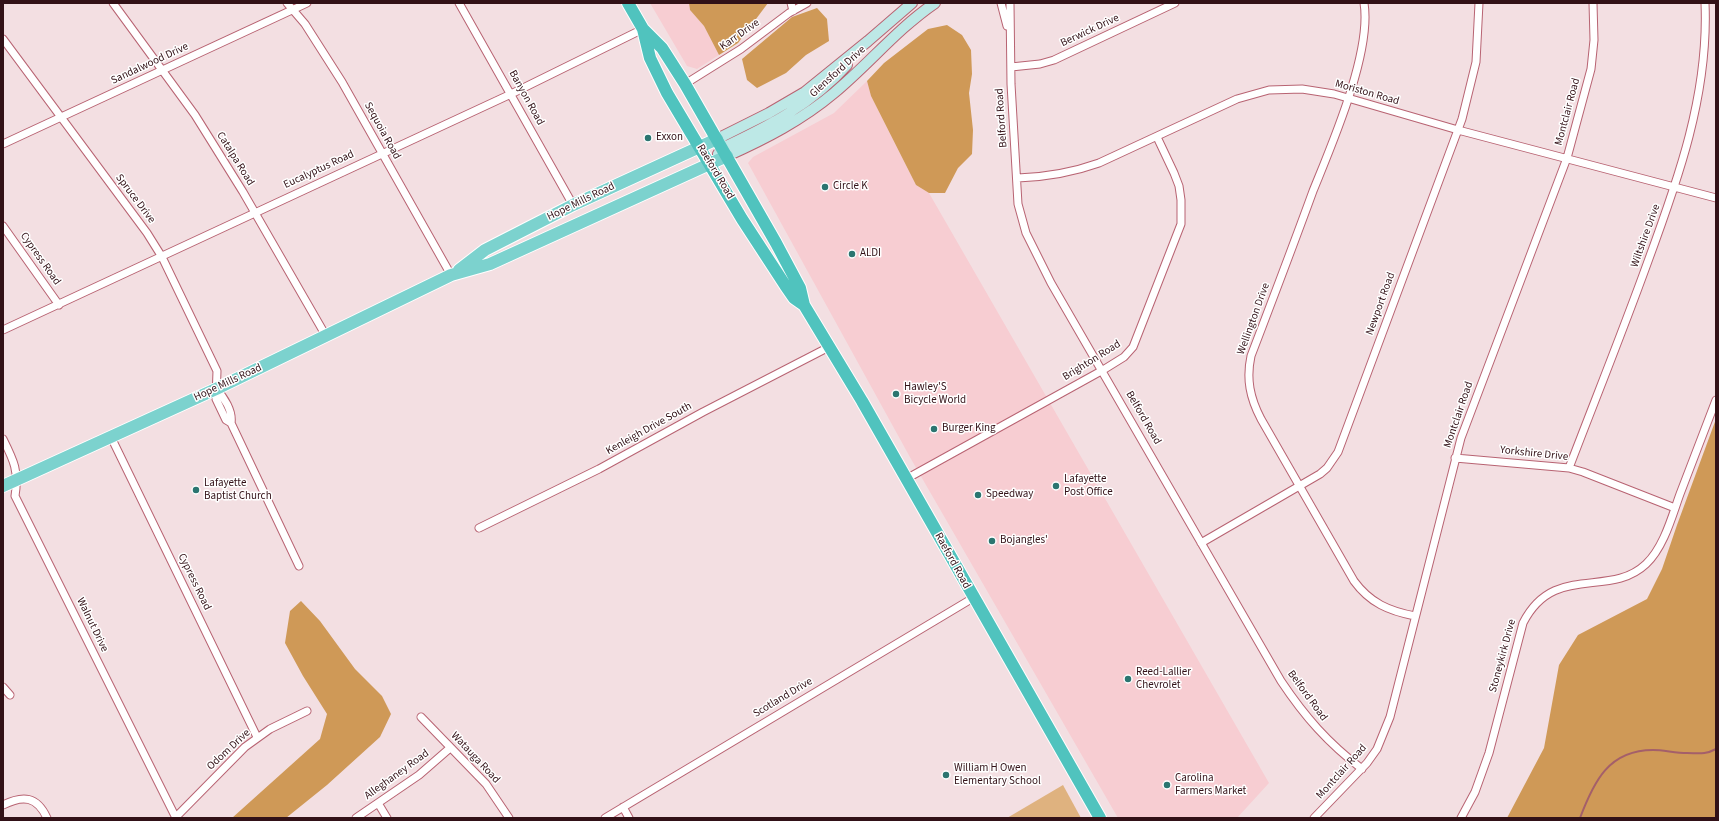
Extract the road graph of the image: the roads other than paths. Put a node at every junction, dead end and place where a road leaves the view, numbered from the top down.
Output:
1 (113, 3) edge
2 (287, 3) edge
3 (307, 3) edge
4 (459, 3) edge
5 (628, 3) edge
6 (791, 3) edge
7 (807, 3) edge
8 (912, 3) edge
9 (934, 3) edge
10 (1001, 3) edge
11 (1010, 3) edge
12 (1175, 3) edge
13 (1364, 3) edge
14 (1479, 3) edge
15 (1594, 3) edge
16 (1705, 3) edge
17 (292, 10) junction
18 (793, 11) junction
19 (643, 29) junction
20 (1009, 35) junction
21 (3, 39) edge
22 (1011, 67) junction
23 (162, 70) junction
24 (685, 84) junction
25 (511, 94) junction
26 (1348, 99) junction
27 (60, 117) junction
28 (1458, 130) junction
29 (1157, 137) junction
30 (3, 144) edge
31 (699, 147) junction
32 (722, 148) junction
33 (382, 153) junction
34 (1567, 158) junction
35 (710, 164) junction
36 (1018, 178) junction
37 (1676, 188) junction
38 (1716, 198) edge
39 (573, 205) junction
40 (255, 213) junction
41 (3, 226) edge
42 (162, 257) junction
43 (452, 275) junction
44 (59, 305) junction
45 (804, 305) junction
46 (3, 330) edge
47 (326, 336) junction
48 (829, 347) junction
49 (1102, 370) junction
50 (216, 388) junction
51 (1716, 400) edge
52 (3, 438) edge
53 (111, 438) junction
54 (1455, 458) junction
55 (1569, 468) junction
56 (18, 479) junction
57 (906, 479) junction
58 (3, 486) edge
59 (1300, 487) junction
60 (1675, 508) junction
61 (479, 528) dead end
62 (1201, 543) junction
63 (299, 566) dead end
64 (973, 598) junction
65 (1415, 616) junction
66 (3, 687) edge
67 (10, 695) dead end
68 (308, 711) dead end
69 (421, 717) dead end
70 (257, 737) junction
71 (450, 748) junction
72 (1362, 769) junction
73 (378, 803) junction
74 (3, 805) edge
75 (623, 807) junction
76 (47, 818) edge
77 (175, 818) edge
78 (356, 818) edge
79 (387, 818) edge
80 (509, 818) edge
81 (605, 818) edge
82 (629, 818) edge
83 (1100, 818) edge
84 (1314, 818) edge
85 (1461, 818) edge

1 - 23 street, Catalpa Road
2 - 17 street, Sequoia Road
3 - 17 street, Sandalwood Drive
4 - 25 street, Banyon Road
5 - 19 highway, Raeford Road
6 - 18 street
7 - 18 street, Karr Drive
8 - 32 main road, Glensford Drive
9 - 32 main road, Glensford Drive
10 - 20 street, Belford Road
11 - 20 street, Belford Road
12 - 22 street, Berwick Drive
13 - 26 street, Wellington Drive
14 - 28 street, Newport Road
15 - 34 street, Montclair Road
16 - 37 street, Wiltshire Drive
17 - 23 street, Sandalwood Drive
17 - 33 street, Sequoia Road
18 - 24 street, Karr Drive
19 - 24 highway, Raeford Road
19 - 25 street, Eucalyptus Road
19 - 31 highway, Raeford Road
20 - 22 street, Belford Road
21 - 27 street, Spruce Drive
22 - 36 street, Belford Road
23 - 27 street, Sandalwood Drive
23 - 40 street, Catalpa Road
24 - 32 highway, Raeford Road
25 - 33 street, Eucalyptus Road
25 - 39 street, Banyon Road
26 - 28 street, Moriston Road
26 - 29 street, Moriston Road
26 - 59 street, Wellington Drive
27 - 30 street, Sandalwood Drive
27 - 42 street, Spruce Drive
28 - 34 street, Moriston Road
28 - 59 street, Newport Road
29 - 36 street, Moriston Road
29 - 49 street, Brighton Road
31 - 32 main road, Hope Mills Road
31 - 35 highway, Raeford Road
31 - 39 main road, Hope Mills Road
32 - 35 main road, Hope Mills Road
32 - 45 highway, Raeford Road
33 - 40 street, Eucalyptus Road
33 - 43 street, Sequoia Road
34 - 37 street, Moriston Road
34 - 54 street, Montclair Road
35 - 43 main road, Hope Mills Road
35 - 45 highway, Raeford Road
36 - 49 street, Belford Road
37 - 38 street, Moriston Road
37 - 55 street, Wiltshire Drive
39 - 43 main road, Hope Mills Road
40 - 42 street, Eucalyptus Road
40 - 47 street, Catalpa Road
41 - 44 street, Cypress Road
42 - 44 street, Eucalyptus Road
42 - 50 street, Spruce Drive
43 - 47 main road, Hope Mills Road
44 - 46 street, Eucalyptus Road
45 - 48 highway, Raeford Road
47 - 50 main road, Hope Mills Road
48 - 57 highway, Raeford Road
48 - 61 street, Kenleigh Drive South
49 - 57 street, Brighton Road
49 - 62 street, Belford Road
50 - 53 main road, Hope Mills Road
50 - 63 street
51 - 60 street, Stoneykirk Drive
52 - 56 street, Walnut Drive
53 - 56 main road, Hope Mills Road
53 - 70 street, Cypress Road
54 - 55 street, Yorkshire Drive
54 - 65 street, Montclair Road
55 - 60 street, Yorkshire Drive
56 - 58 main road, Hope Mills Road
56 - 77 street, Walnut Drive
57 - 64 highway, Raeford Road
59 - 62 street, Newport Road
59 - 65 street, Wellington Drive
60 - 85 street, Stoneykirk Drive
62 - 72 street, Belford Road
64 - 75 street, Scotland Drive
64 - 83 highway, Raeford Road
65 - 72 street, Montclair Road
66 - 67 street
68 - 70 street, Odom Drive
69 - 71 street, Watauga Road
70 - 77 street, Odom Drive
71 - 73 street, Alleghaney Road
71 - 80 street, Watauga Road
72 - 84 street, Montclair Road
73 - 78 street, Alleghaney Road
73 - 79 street
74 - 76 street
75 - 81 street, Scotland Drive
75 - 82 street

